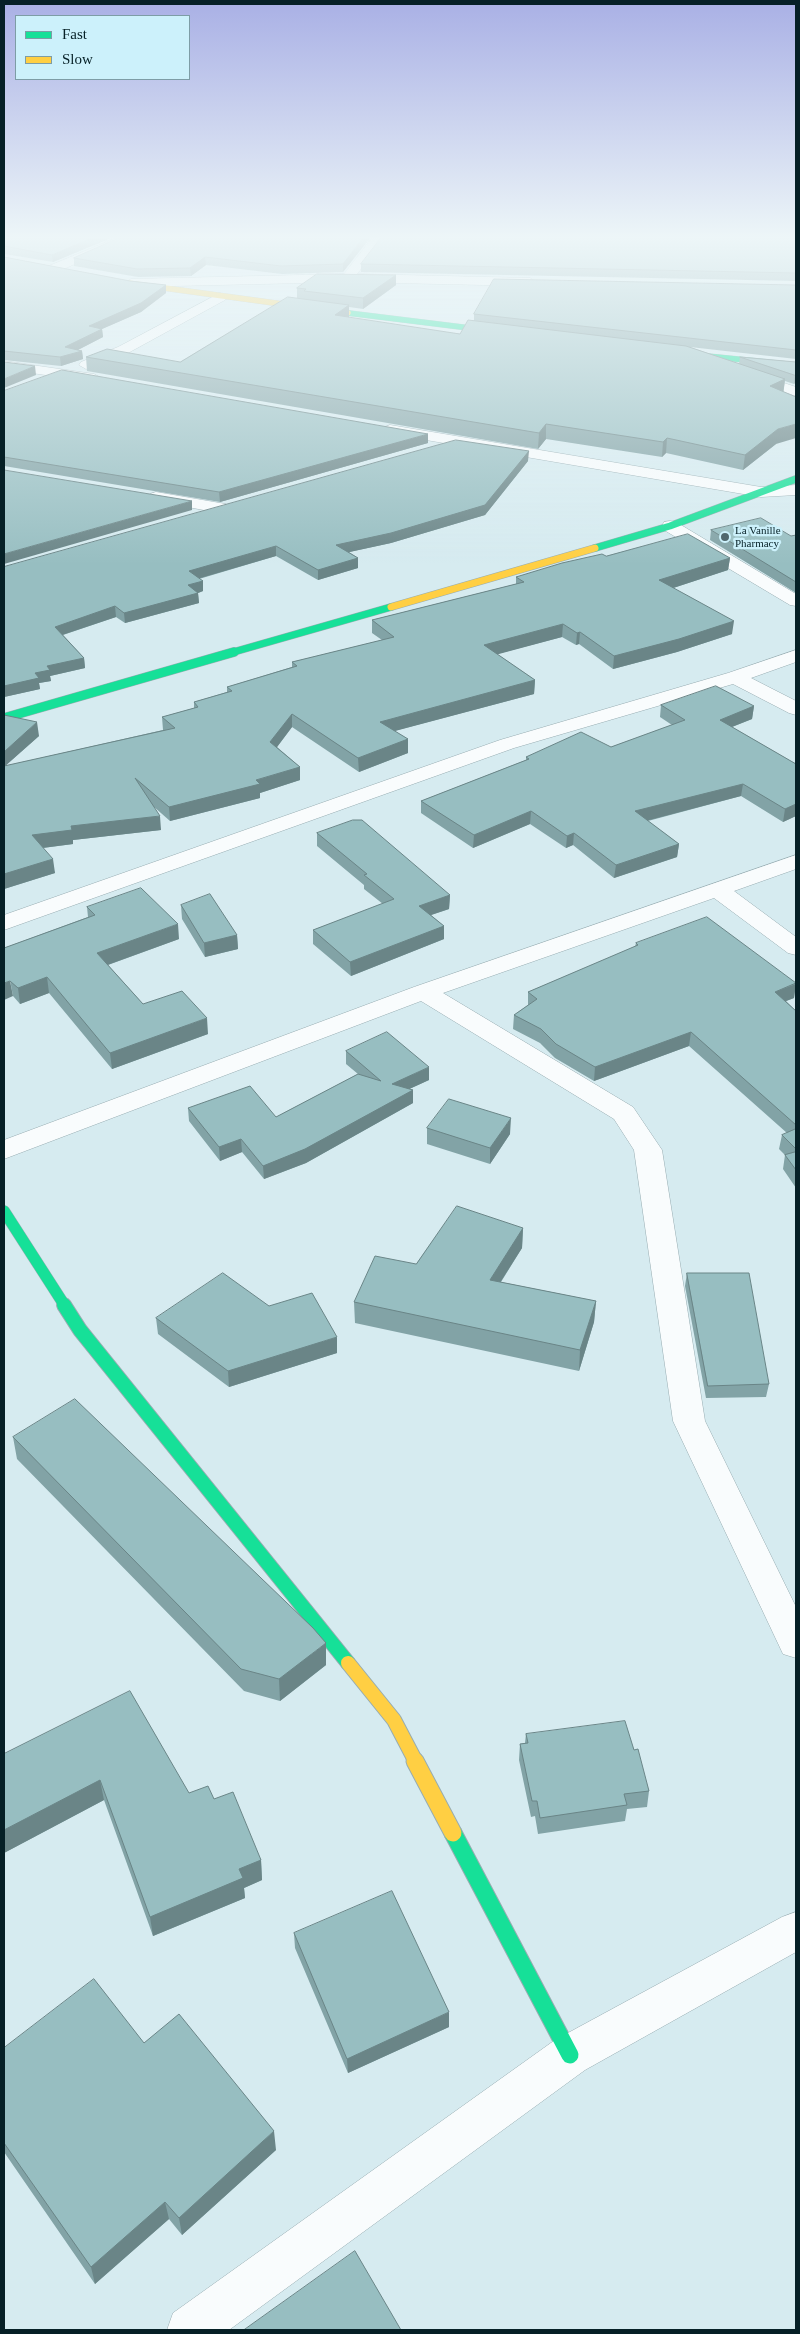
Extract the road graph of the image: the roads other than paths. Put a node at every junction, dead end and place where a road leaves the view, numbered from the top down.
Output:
1 (129, 347) edge
2 (670, 352) edge
3 (689, 355) junction
4 (4, 365) edge
5 (796, 365) edge
6 (63, 373) junction
7 (112, 381) edge
8 (28, 384) edge
9 (796, 392) edge
10 (375, 427) edge
11 (456, 442) junction
12 (418, 453) edge
13 (796, 479) edge
14 (796, 490) edge
15 (761, 492) junction
16 (136, 494) edge
17 (239, 503) edge
18 (220, 508) junction
19 (182, 519) edge
20 (670, 526) junction
21 (796, 601) edge
22 (796, 656) edge
23 (735, 677) junction
24 (796, 709) edge
25 (4, 718) edge
26 (796, 862) edge
27 (718, 890) junction
28 (4, 923) edge
29 (796, 948) edge
30 (423, 992) junction
31 (4, 1150) edge
32 (4, 1212) edge
33 (796, 1642) edge
34 (796, 1931) edge
35 (570, 2055) junction
36 (190, 2330) edge

1 - 6 street
2 - 3 street
3 - 5 street
3 - 9 street
4 - 6 street
6 - 7 street
6 - 8 street
10 - 11 street
11 - 12 street
11 - 15 street
13 - 15 street
14 - 15 street
15 - 20 street
16 - 18 street
17 - 18 street
18 - 19 street
20 - 21 street
20 - 25 street
22 - 23 street
23 - 24 street
23 - 28 street
26 - 27 street
27 - 29 street
27 - 30 street
30 - 31 street
30 - 33 street
32 - 35 street
34 - 35 street
35 - 36 street

